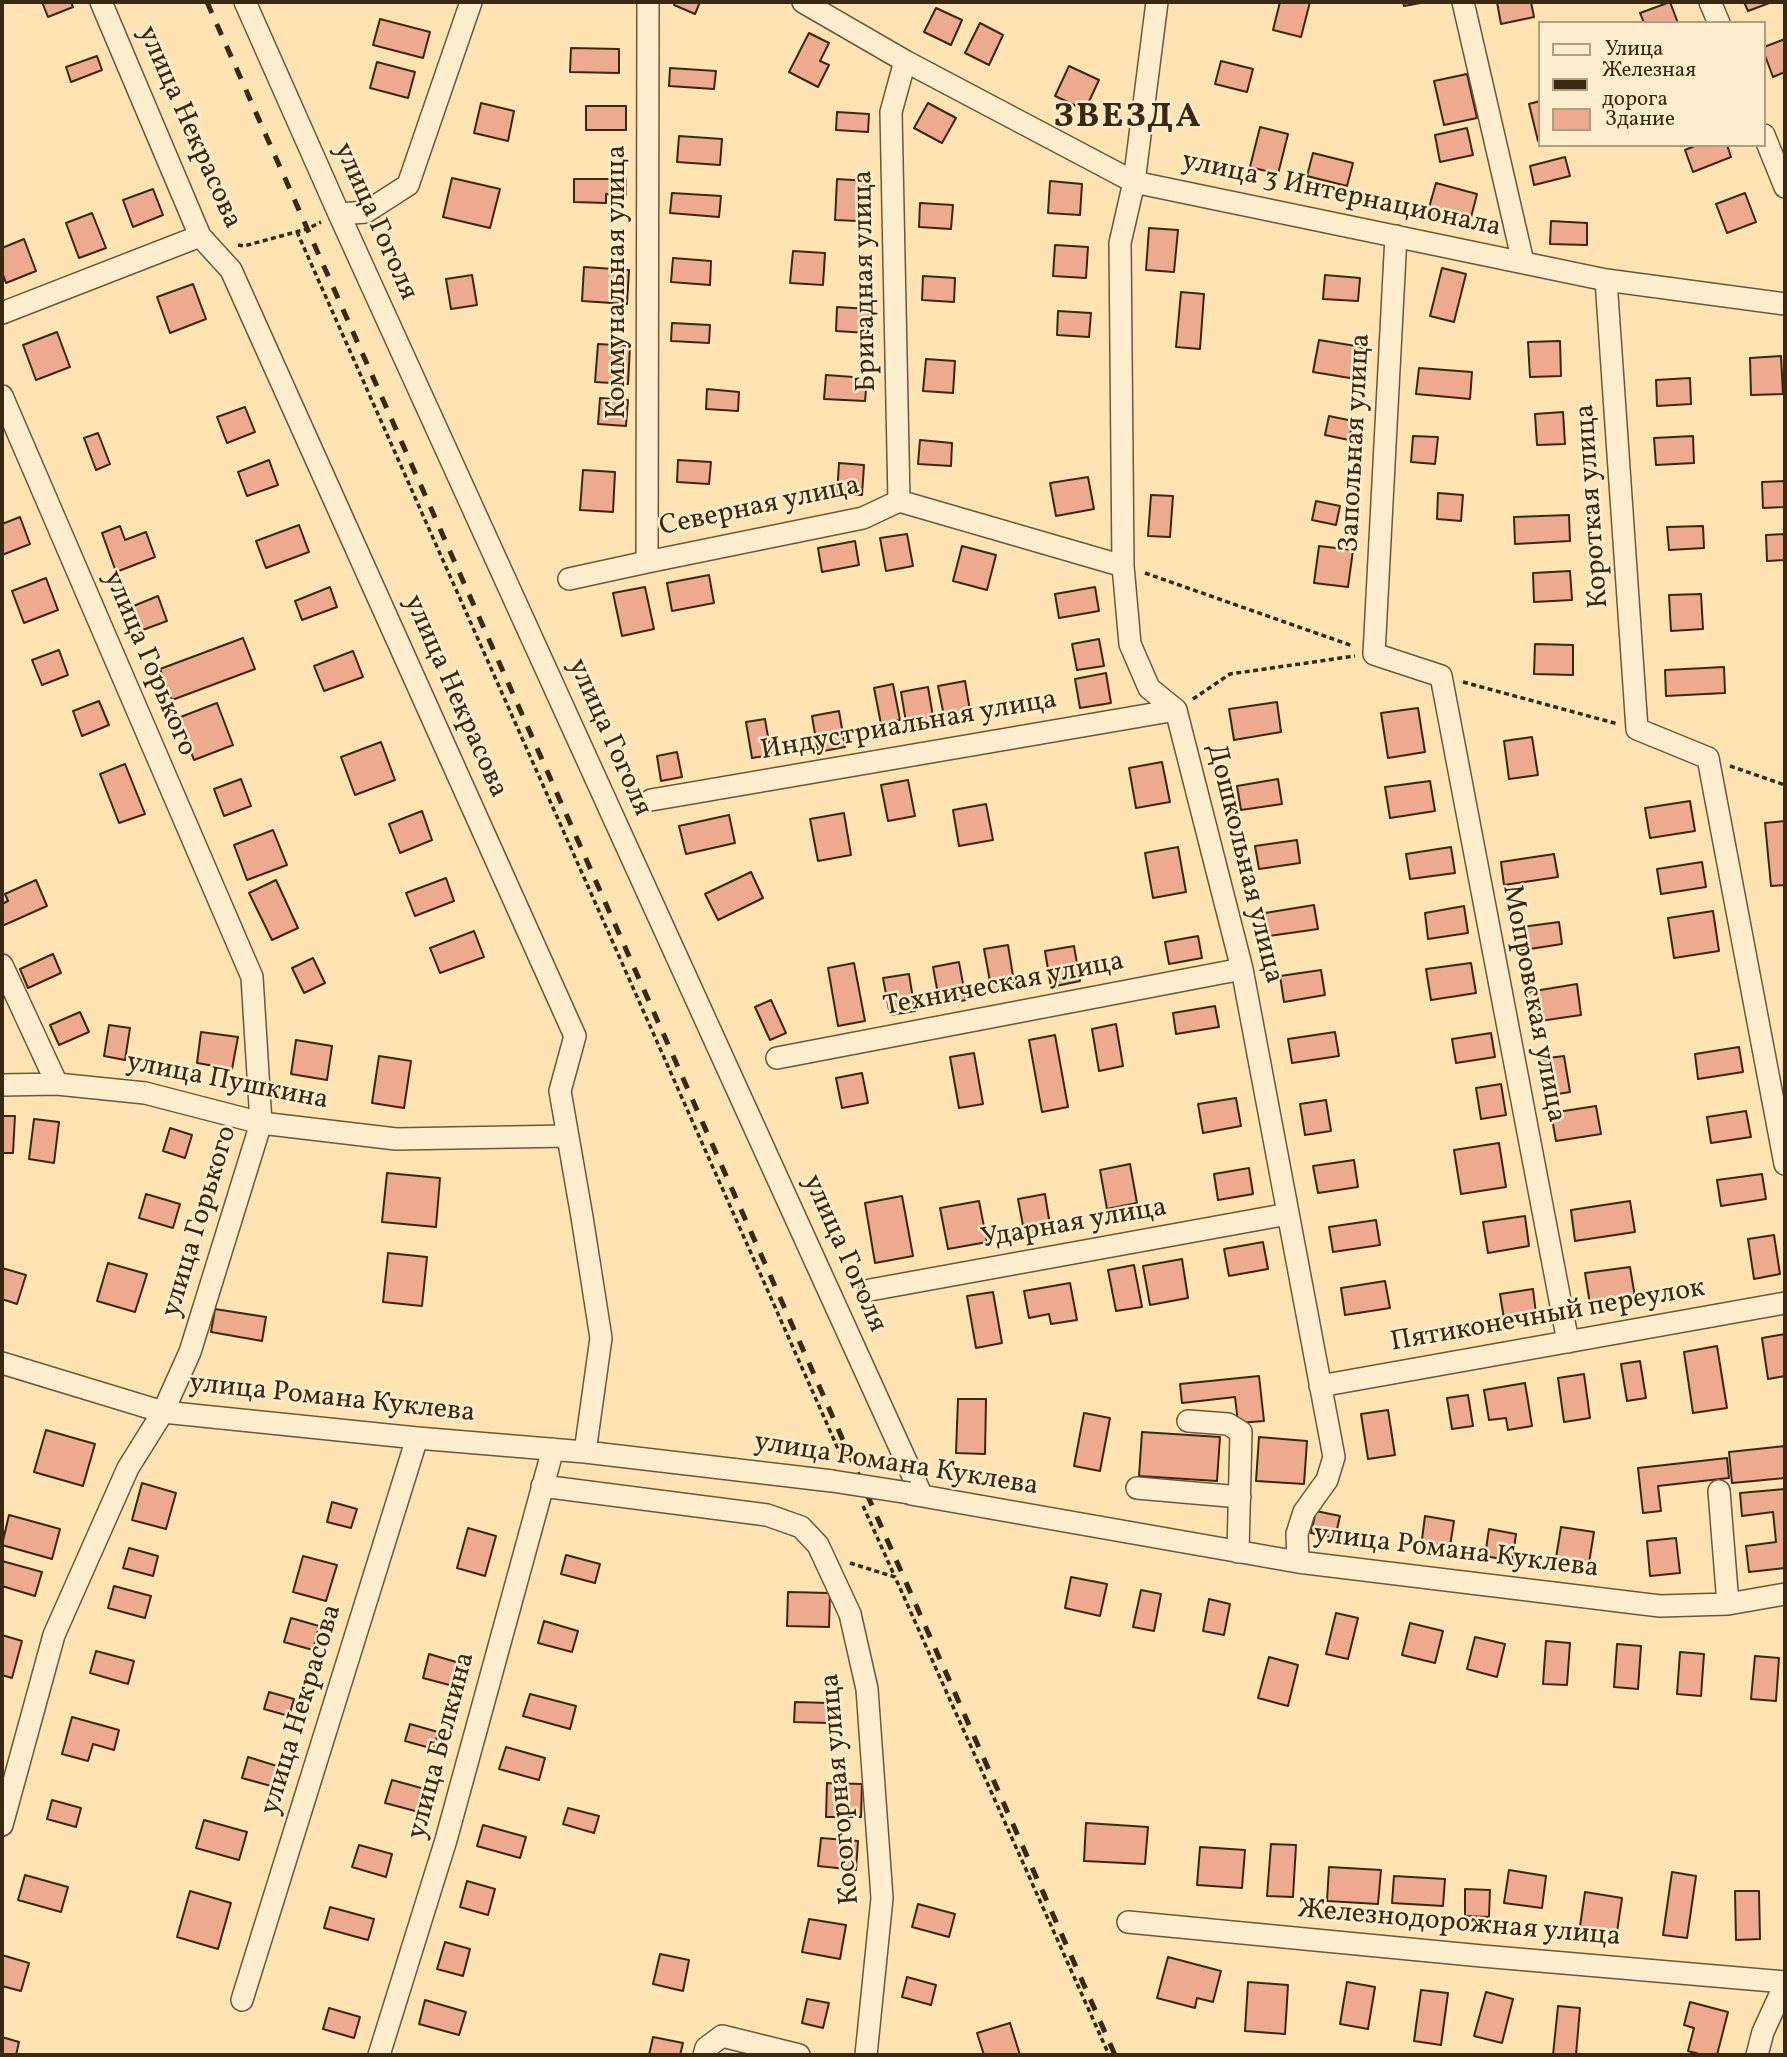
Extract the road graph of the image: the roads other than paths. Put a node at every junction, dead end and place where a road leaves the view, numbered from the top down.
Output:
1 (101, 2) edge
2 (245, 2) edge
3 (471, 2) edge
4 (648, 2) edge
5 (803, 2) edge
6 (1157, 2) edge
7 (1463, 2) edge
8 (1710, 2) edge
9 (1718, 21) edge
10 (905, 61) junction
11 (1766, 140) edge
12 (1134, 182) junction
13 (1785, 187) edge
14 (339, 214) junction
15 (200, 236) junction
16 (1396, 236) junction
17 (1523, 262) junction
18 (1606, 280) junction
19 (1785, 304) edge
20 (2, 313) edge
21 (2, 396) edge
22 (899, 501) junction
23 (647, 562) junction
24 (1123, 566) junction
25 (569, 579) dead end
26 (1441, 676) joint
27 (1176, 710) junction
28 (650, 800) dead end
29 (2, 965) edge
30 (1242, 969) junction
31 (777, 1058) dead end
32 (57, 1084) junction
33 (2, 1085) edge
34 (261, 1124) junction
35 (568, 1136) junction
36 (1785, 1164) edge
37 (1288, 1214) junction
38 (870, 1290) dead end
39 (1785, 1303) edge
40 (1568, 1342) junction
41 (2, 1363) edge
42 (1320, 1387) junction
43 (163, 1412) junction
44 (1188, 1420) dead end
45 (417, 1438) junction
46 (553, 1449) junction
47 (585, 1452) junction
48 (542, 1486) junction
49 (1137, 1488) dead end
50 (1718, 1491) dead end
51 (916, 1494) junction
52 (1240, 1497) junction
53 (1238, 1552) junction
54 (1298, 1562) junction
55 (1785, 1594) edge
56 (1728, 1604) junction
57 (2, 1825) edge
58 (1128, 1922) dead end
59 (1785, 1983) edge
60 (243, 2000) dead end
61 (380, 2055) edge
62 (704, 2055) edge
63 (799, 2055) edge
64 (866, 2055) edge
65 (1757, 2055) edge

1 - 15 street, улица Некрасова
2 - 14 street, улица Гоголя
3 - 14 street
4 - 23 street, Коммунальная улица
5 - 10 street, улица 3 Интернационала
6 - 12 street
7 - 17 street
8 - 9 street
10 - 12 street, улица 3 Интернационала
10 - 22 street, Бригадная улица
11 - 13 street
12 - 16 street, улица 3 Интернационала
12 - 24 street
14 - 51 street, улица Гоголя
15 - 20 street
15 - 35 street, улица Некрасова
16 - 17 street, улица 3 Интернационала
16 - 26 street, Запольная улица
17 - 18 street, улица 3 Интернационала
18 - 19 street, улица 3 Интернационала
18 - 36 street, Короткая улица
21 - 34 street, улица Горького
22 - 23 street, Северная улица
22 - 24 street, Северная улица
23 - 25 street, Северная улица
24 - 27 street
26 - 40 street, Мопровская улица
27 - 28 street, Индустриальная улица
27 - 30 street, Дошкольная улица
29 - 32 street
30 - 31 street, Техническая улица
30 - 37 street, Дошкольная улица
32 - 33 street, улица Пушкина
32 - 34 street, улица Пушкина
34 - 35 street, улица Пушкина
34 - 43 street, улица Горького
35 - 47 street, улица Некрасова
37 - 38 street, Ударная улица
37 - 42 street, Дошкольная улица
39 - 40 street, Пятиконечный переулок
40 - 42 street, Пятиконечный переулок
41 - 43 street, улица Романа Куклева
42 - 54 street, Дошкольная улица
43 - 45 street, улица Романа Куклева
43 - 57 street, улица Горького
44 - 52 street
45 - 46 street, улица Романа Куклева
45 - 60 street, улица Некрасова
46 - 47 street, улица Романа Куклева
46 - 48 street, улица Белкина
47 - 51 street, улица Романа Куклева, bridge
48 - 61 street, улица Белкина
48 - 64 street, Косогорная улица
49 - 52 street
50 - 56 street
51 - 53 street, улица Романа Куклева
52 - 53 street
53 - 54 street, улица Романа Куклева
54 - 56 street, улица Романа Куклева
55 - 56 street, улица Романа Куклева
58 - 59 street, Железнодорожная улица
59 - 65 street
62 - 63 street

